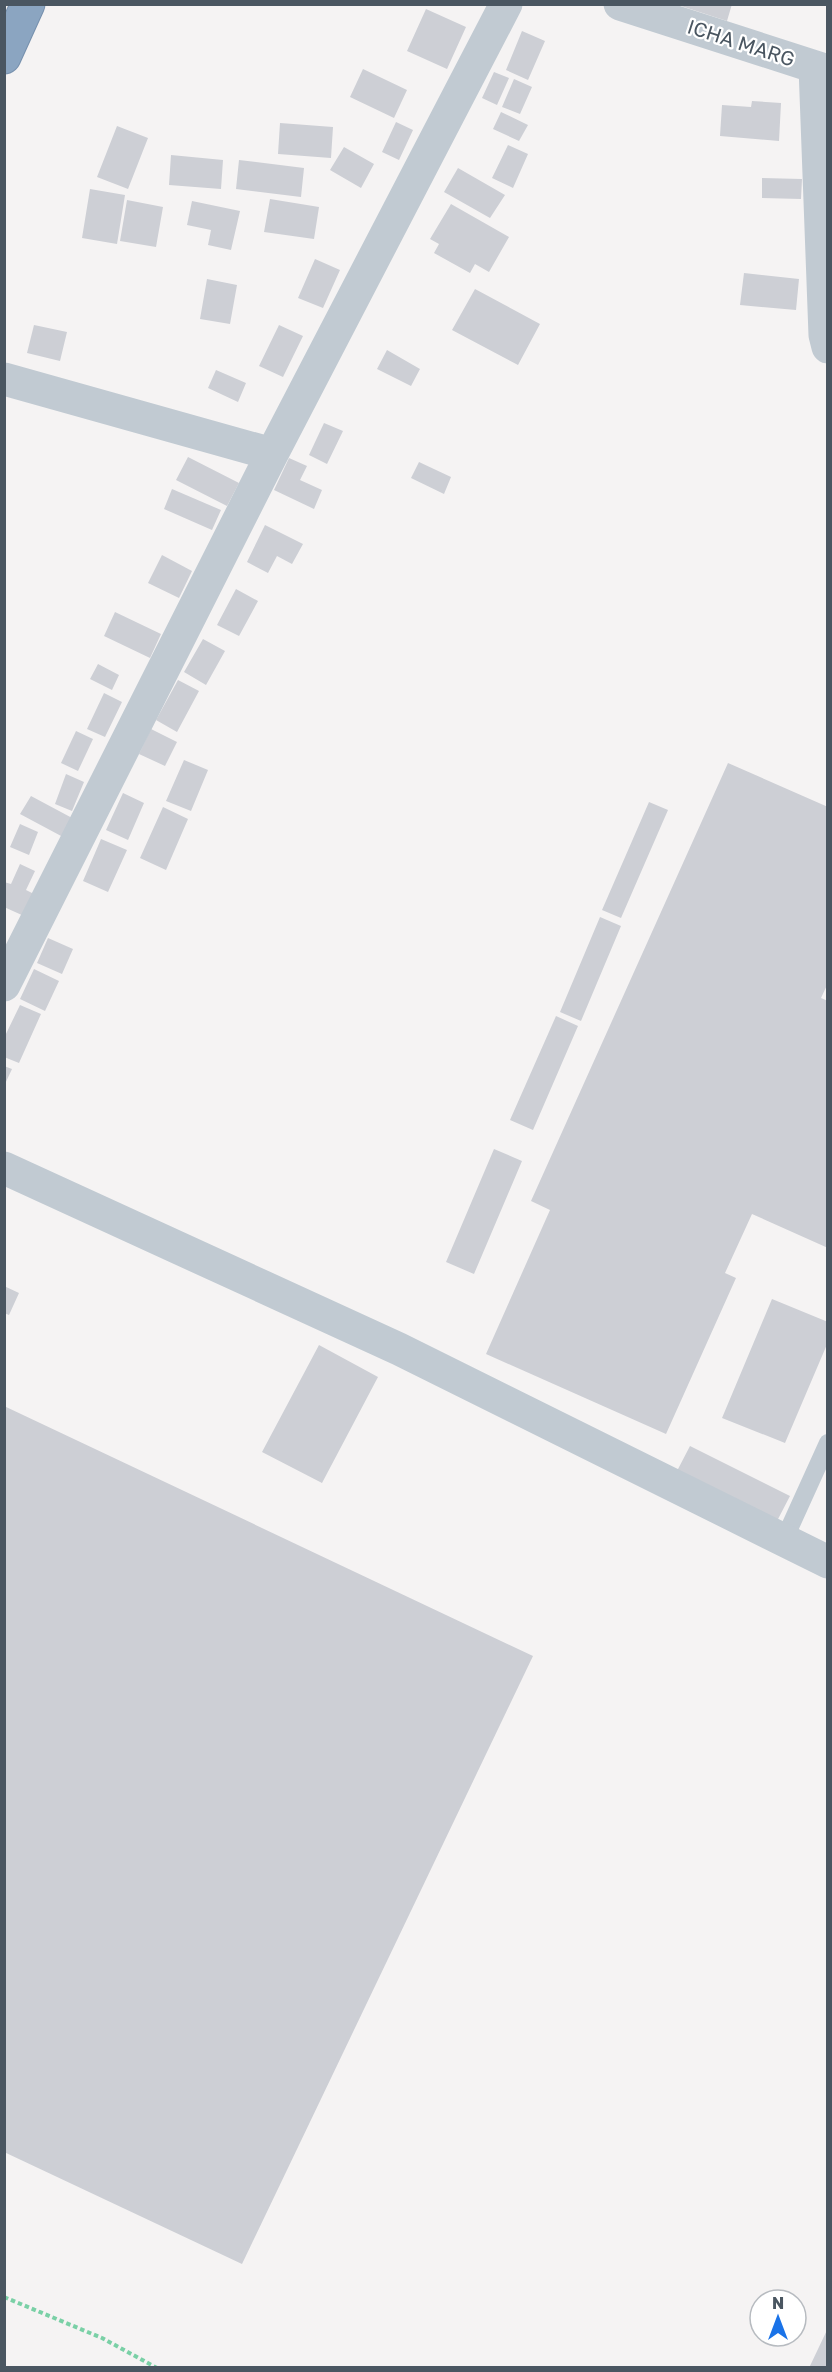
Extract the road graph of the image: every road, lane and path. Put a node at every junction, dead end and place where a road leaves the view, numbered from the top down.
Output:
1 (28, 4) edge
2 (506, 4) edge
3 (620, 4) edge
4 (4, 57) edge
5 (821, 69) edge
6 (828, 347) edge
7 (4, 379) edge
8 (272, 454) junction
9 (4, 985) edge
10 (4, 1168) edge
11 (828, 1443) edge
12 (784, 1540) junction
13 (828, 1562) edge
14 (4, 2297) edge
15 (157, 2367) edge

1 - 4 highway
2 - 8 street
3 - 5 street, ICHA MARG
5 - 6 street
7 - 8 street
8 - 9 street
10 - 12 street
11 - 12 lane
12 - 13 street
14 - 15 path

